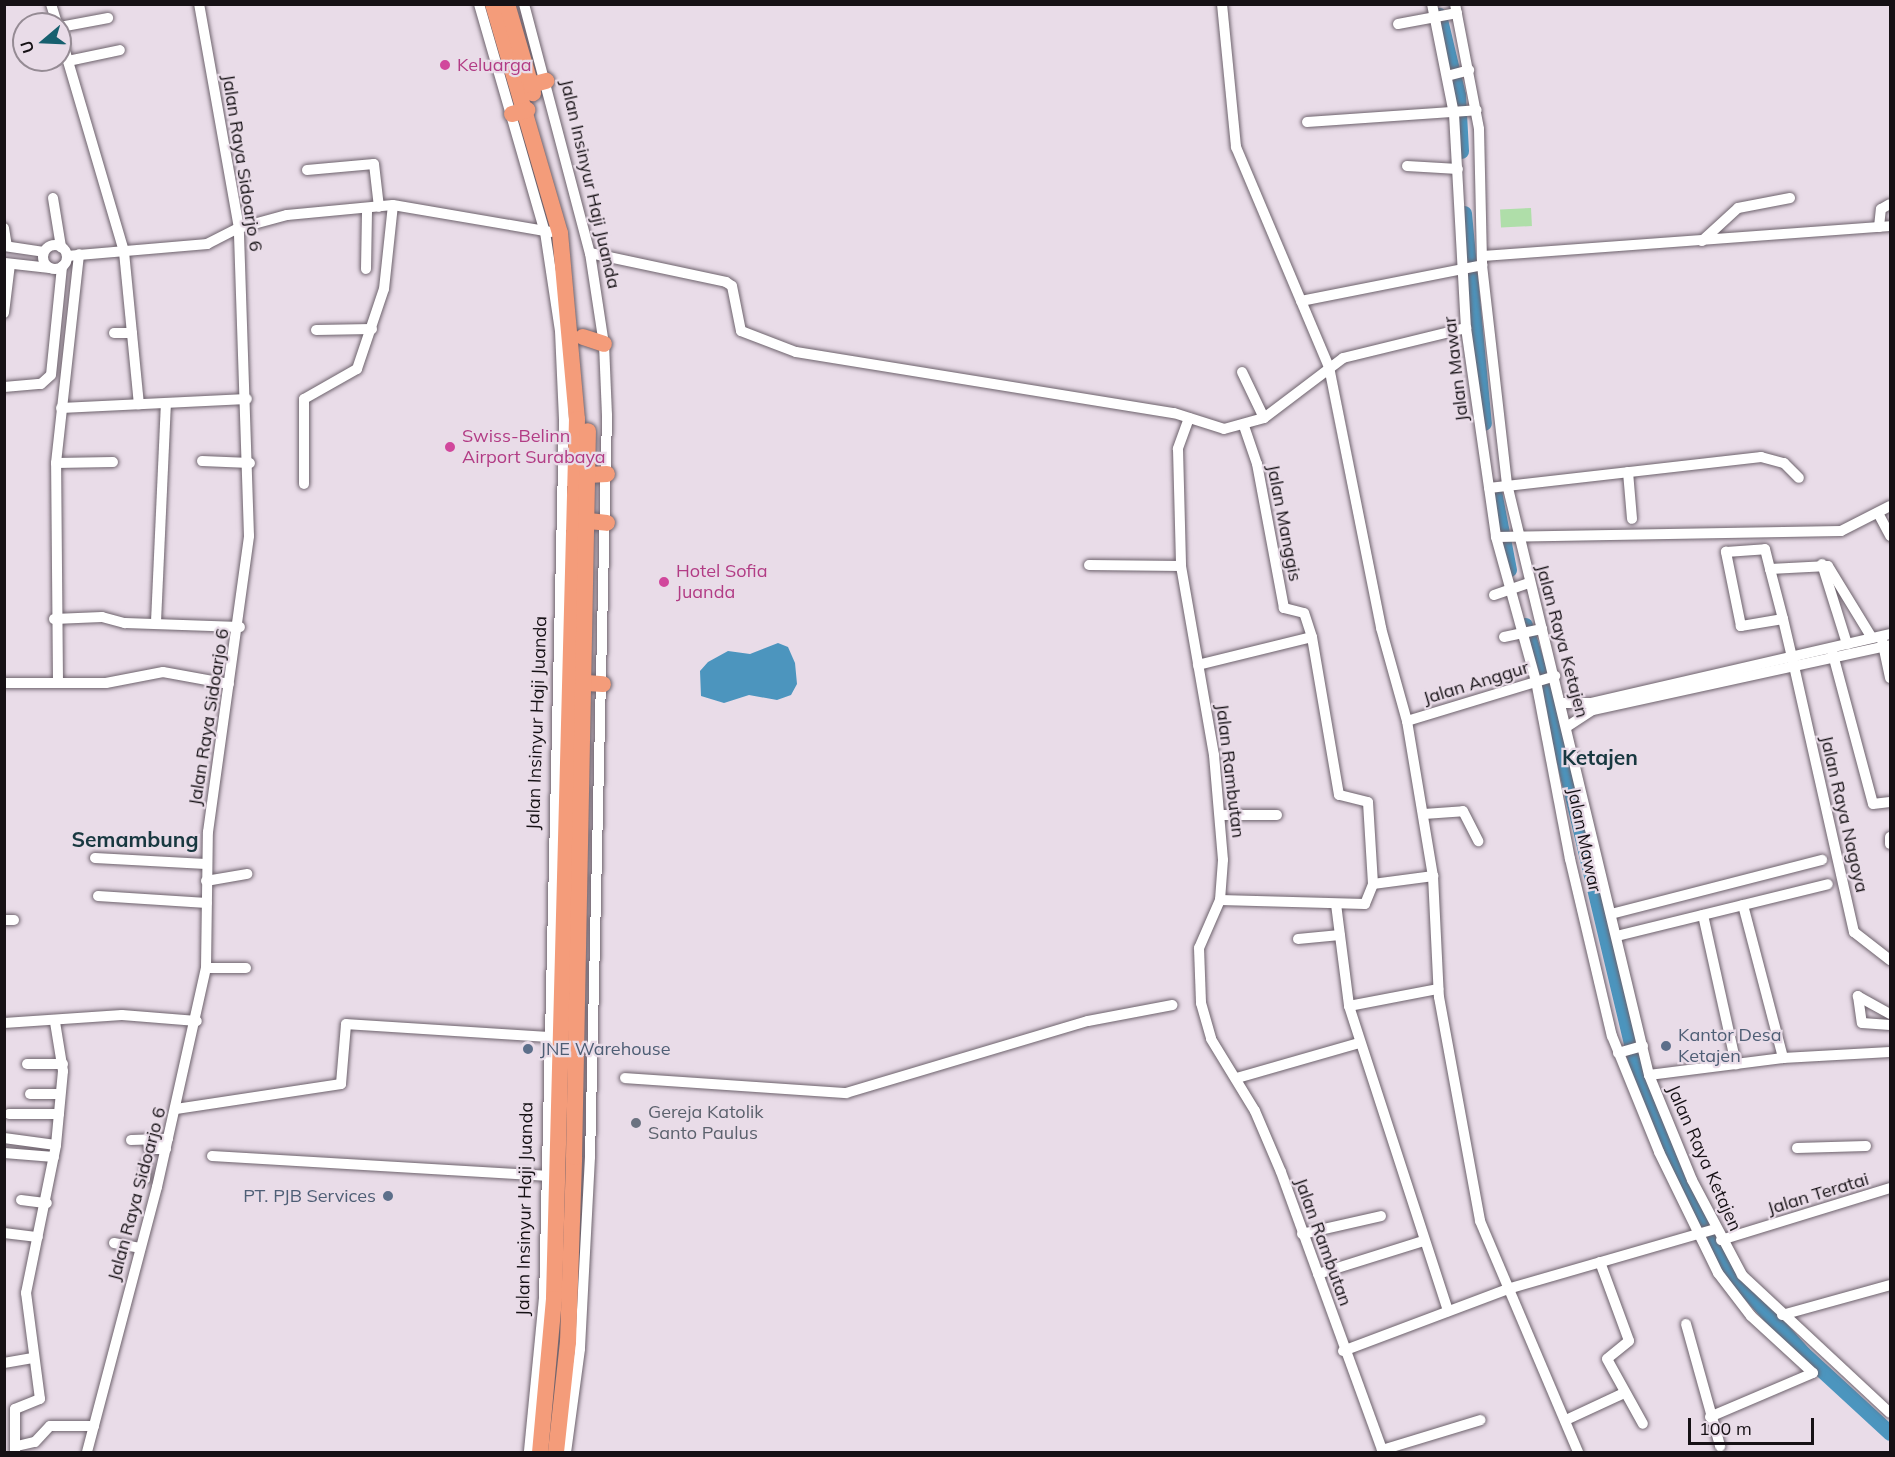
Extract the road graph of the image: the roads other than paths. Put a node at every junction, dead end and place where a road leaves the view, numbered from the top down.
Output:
1 (199, 4) edge
2 (479, 4) edge
3 (493, 4) edge
4 (507, 4) edge
5 (524, 4) edge
6 (1221, 4) edge
7 (1432, 4) edge
8 (1447, 14) edge
9 (108, 18) dead end
10 (72, 23) edge
11 (1398, 24) dead end
12 (120, 50) dead end
13 (72, 60) edge
14 (71, 72) edge
15 (1457, 73) junction
16 (538, 83) junction
17 (1473, 111) junction
18 (519, 112) junction
19 (1456, 114) junction
20 (1306, 122) dead end
21 (1407, 166) dead end
22 (1458, 169) junction
23 (307, 170) dead end
24 (554, 191) junction
25 (53, 198) dead end
26 (1790, 198) dead end
27 (1890, 204) edge
28 (393, 205) junction
29 (379, 207) junction
30 (367, 209) junction
31 (1890, 226) edge
32 (1879, 227) junction
33 (4, 228) edge
34 (239, 228) junction
35 (553, 232) junction
36 (1702, 241) junction
37 (6, 246) edge
38 (64, 251) junction
39 (44, 252) junction
40 (124, 252) junction
41 (590, 252) junction
42 (79, 254) junction
43 (7, 263) edge
44 (1475, 264) junction
45 (62, 267) junction
46 (50, 268) junction
47 (366, 269) dead end
48 (1301, 301) junction
49 (4, 313) edge
50 (1466, 328) junction
51 (372, 329) junction
52 (316, 330) dead end
53 (114, 333) dead end
54 (132, 333) junction
55 (583, 337) junction
56 (604, 344) junction
57 (1329, 367) junction
58 (1242, 372) dead end
59 (1482, 374) junction
60 (4, 387) edge
61 (247, 399) junction
62 (140, 404) junction
63 (165, 404) junction
64 (61, 408) junction
65 (1189, 418) junction
66 (1264, 418) junction
67 (571, 420) junction
68 (1244, 426) junction
69 (1489, 433) junction
70 (202, 461) dead end
71 (113, 462) dead end
72 (56, 463) junction
73 (250, 463) junction
74 (1494, 467) junction
75 (1628, 472) junction
76 (607, 474) junction
77 (588, 475) junction
78 (1799, 478) dead end
79 (304, 484) dead end
80 (1497, 486) junction
81 (1890, 506) edge
82 (1502, 508) junction
83 (1878, 513) junction
84 (1632, 519) dead end
85 (589, 521) junction
86 (607, 523) junction
87 (1890, 536) edge
88 (1506, 538) junction
89 (1822, 564) junction
90 (1089, 565) dead end
91 (1181, 567) junction
92 (1770, 569) junction
93 (1519, 586) junction
94 (1494, 594) dead end
95 (54, 619) junction
96 (1783, 619) junction
97 (156, 622) junction
98 (240, 627) junction
99 (1532, 632) junction
100 (1312, 637) junction
101 (1504, 637) dead end
102 (1883, 640) edge
103 (1846, 644) junction
104 (1833, 652) junction
105 (1793, 662) junction
106 (1198, 665) junction
107 (1554, 677) junction
108 (1890, 678) edge
109 (1538, 681) junction
110 (58, 682) junction
111 (595, 683) junction
112 (4, 684) edge
113 (229, 684) junction
114 (1562, 703) junction
115 (1592, 706) junction
116 (1407, 721) junction
117 (1568, 726) junction
118 (591, 800) junction
119 (1890, 802) edge
120 (1424, 814) junction
121 (1222, 815) junction
122 (1277, 815) dead end
123 (1890, 837) edge
124 (1478, 841) dead end
125 (1890, 844) edge
126 (95, 858) dead end
127 (1822, 860) dead end
128 (206, 864) junction
129 (247, 874) dead end
130 (1433, 876) junction
131 (206, 881) junction
132 (1373, 884) junction
133 (1828, 885) dead end
134 (98, 896) dead end
135 (1220, 900) junction
136 (207, 903) junction
137 (1336, 904) junction
138 (1743, 905) junction
139 (1611, 914) junction
140 (1703, 915) junction
141 (1340, 935) junction
142 (1617, 936) junction
143 (1298, 939) dead end
144 (1890, 960) edge
145 (207, 968) junction
146 (246, 969) dead end
147 (1438, 989) junction
148 (1173, 1005) dead end
149 (1349, 1006) junction
150 (1890, 1014) edge
151 (55, 1022) junction
152 (197, 1022) junction
153 (4, 1023) edge
154 (1890, 1024) edge
155 (548, 1037) junction
156 (1359, 1043) junction
157 (1640, 1047) junction
158 (1619, 1052) junction
159 (1890, 1052) edge
160 (1783, 1058) junction
161 (27, 1064) dead end
162 (63, 1064) junction
163 (1736, 1064) junction
164 (1649, 1075) junction
165 (624, 1078) dead end
166 (1237, 1078) junction
167 (30, 1094) dead end
168 (60, 1094) junction
169 (176, 1109) junction
170 (9, 1114) dead end
171 (59, 1114) junction
172 (4, 1138) edge
173 (131, 1140) dead end
174 (167, 1144) junction
175 (56, 1145) junction
176 (1674, 1145) junction
177 (1866, 1146) dead end
178 (1797, 1148) dead end
179 (1659, 1152) junction
180 (4, 1153) edge
181 (212, 1156) dead end
182 (54, 1158) junction
183 (145, 1171) dead end
184 (545, 1176) junction
185 (159, 1181) junction
186 (1890, 1188) edge
187 (21, 1200) dead end
188 (47, 1203) junction
189 (1381, 1216) dead end
190 (1707, 1232) junction
191 (4, 1233) edge
192 (1302, 1234) junction
193 (38, 1237) junction
194 (1721, 1240) junction
195 (1423, 1241) junction
196 (114, 1243) dead end
197 (140, 1248) junction
198 (1600, 1262) junction
199 (1318, 1274) junction
200 (1890, 1285) edge
201 (1511, 1288) junction
202 (549, 1298) junction
203 (1759, 1309) junction
204 (1448, 1311) junction
205 (1782, 1315) junction
206 (1686, 1324) dead end
207 (1343, 1350) junction
208 (33, 1358) junction
209 (4, 1363) edge
210 (1813, 1363) junction
211 (1622, 1394) junction
212 (1890, 1413) edge
213 (1710, 1417) junction
214 (1481, 1420) dead end
215 (1566, 1420) junction
216 (1643, 1425) dead end
217 (93, 1426) junction
218 (1720, 1446) dead end
219 (16, 1449) edge
220 (1383, 1451) edge
221 (87, 1452) edge
222 (528, 1452) edge
223 (540, 1452) edge
224 (556, 1452) edge
225 (566, 1452) edge
226 (1578, 1452) edge

1 - 34 street, Jalan Raya Sidoarjo 6
2 - 18 street, Jalan Insinyur Haji Juanda
3 - 18 highway, Jalan Insinyur Haji Juanda
4 - 16 highway, Jalan Insinyur Haji Juanda
5 - 16 street, Jalan Insinyur Haji Juanda
6 - 48 street
7 - 8 street
8 - 11 street
8 - 15 street, Jalan Raya Ketajen
8 - 15 street
9 - 10 street
12 - 13 street
14 - 40 street
15 - 17 street, Jalan Raya Ketajen
15 - 19 street, Jalan Mawar
16 - 24 highway, Jalan Insinyur Haji Juanda
16 - 41 street, Jalan Insinyur Haji Juanda
17 - 19 street
17 - 44 street, Jalan Raya Ketajen
18 - 24 highway, Jalan Insinyur Haji Juanda
18 - 35 street, Jalan Insinyur Haji Juanda
19 - 20 street
19 - 22 street, Jalan Mawar
21 - 22 street
22 - 44 street, Jalan Mawar
23 - 29 street
24 - 35 highway, Jalan Insinyur Haji Juanda
24 - 55 highway, Jalan Insinyur Haji Juanda
25 - 38 street
26 - 36 street
27 - 32 street
28 - 29 street
28 - 35 street
28 - 51 street
29 - 30 street
30 - 34 street
30 - 47 street
31 - 32 street
32 - 36 street
33 - 37 street
34 - 40 street
34 - 61 street, Jalan Raya Sidoarjo 6
35 - 67 highway, Jalan Insinyur Haji Juanda
36 - 44 street
37 - 39 street
38 - 39 street
38 - 42 street
38 - 45 street
39 - 46 street
40 - 42 street
40 - 54 street
41 - 56 street, Jalan Insinyur Haji Juanda
41 - 65 street
42 - 64 street
43 - 46 street
43 - 49 street
44 - 48 street
44 - 50 street, Jalan Mawar
44 - 59 street, Jalan Raya Ketajen
45 - 46 street
45 - 60 street
48 - 57 street
50 - 57 street
50 - 59 street, Jalan Mawar
51 - 52 street
51 - 79 street
53 - 54 street
54 - 62 street
55 - 56 highway
55 - 77 highway, Jalan Insinyur Haji Juanda
56 - 76 street, Jalan Insinyur Haji Juanda
57 - 66 street
57 - 116 street
58 - 66 street
59 - 69 street, Jalan Raya Ketajen
59 - 69 street, Jalan Mawar
61 - 63 street
61 - 73 street, Jalan Raya Sidoarjo 6
62 - 63 street
62 - 64 street
63 - 97 street
64 - 72 street
65 - 68 street
65 - 91 street, Jalan Rambutan
66 - 68 street
67 - 155 street, Jalan Insinyur Haji Juanda
67 - 202 highway, Jalan Insinyur Haji Juanda
68 - 100 street, Jalan Manggis
69 - 74 street, Jalan Raya Ketajen
69 - 74 street, Jalan Mawar
70 - 73 street
71 - 72 street
72 - 95 street
73 - 98 street, Jalan Raya Sidoarjo 6
74 - 80 street, Jalan Raya Ketajen
74 - 80 street, Jalan Mawar
75 - 78 street
75 - 80 street
75 - 84 street
76 - 77 highway
76 - 86 street, Jalan Insinyur Haji Juanda
77 - 85 highway, Jalan Insinyur Haji Juanda
80 - 82 street, Jalan Raya Ketajen
80 - 82 street, Jalan Mawar
81 - 83 street
82 - 88 street, Jalan Raya Ketajen
82 - 88 street, Jalan Mawar
83 - 87 street
83 - 88 street
85 - 86 highway
85 - 111 highway, Jalan Insinyur Haji Juanda
86 - 111 street, Jalan Insinyur Haji Juanda
88 - 93 street, Jalan Raya Ketajen
88 - 93 street, Jalan Mawar
89 - 92 street
89 - 102 street
89 - 103 street
90 - 91 street
91 - 106 street, Jalan Rambutan
92 - 96 street, Jalan Raya Nagoya
92 - 96 street
93 - 94 street
93 - 99 street, Jalan Raya Ketajen
93 - 99 street, Jalan Mawar
95 - 97 street
95 - 110 street
96 - 105 street, Jalan Raya Nagoya
97 - 98 street
98 - 113 street, Jalan Raya Sidoarjo 6
99 - 101 street
99 - 107 street, Jalan Raya Ketajen
99 - 109 street, Jalan Mawar
100 - 106 street
100 - 132 street
102 - 103 street
102 - 104 street
102 - 108 street
103 - 104 street
104 - 105 street
104 - 119 street
105 - 115 street
105 - 144 street, Jalan Raya Nagoya
106 - 121 street, Jalan Rambutan
107 - 109 street, Jalan Anggur
107 - 114 street, Jalan Raya Ketajen
109 - 116 street, Jalan Anggur
109 - 158 street, Jalan Mawar
110 - 112 street
110 - 113 street
111 - 118 highway, Jalan Insinyur Haji Juanda
113 - 128 street, Jalan Raya Sidoarjo 6
114 - 115 street
114 - 117 street, Jalan Raya Ketajen
115 - 117 street
116 - 120 street
117 - 139 street, Jalan Raya Ketajen
118 - 224 highway, Jalan Insinyur Haji Juanda
118 - 225 street, Jalan Insinyur Haji Juanda
120 - 124 street
120 - 130 street
121 - 122 street
121 - 135 street, Jalan Rambutan
123 - 125 street
126 - 128 street
127 - 139 street
128 - 131 street, Jalan Raya Sidoarjo 6
129 - 131 street
130 - 132 street
130 - 147 street
131 - 136 street, Jalan Raya Sidoarjo 6
132 - 137 street
133 - 138 street
134 - 136 street
135 - 137 street
135 - 166 street, Jalan Rambutan
136 - 145 street, Jalan Raya Sidoarjo 6
137 - 141 street
138 - 140 street
138 - 160 street
139 - 142 street, Jalan Raya Ketajen
140 - 142 street
140 - 163 street
141 - 143 street
141 - 149 street
142 - 157 street, Jalan Raya Ketajen
145 - 146 street
145 - 152 street, Jalan Raya Sidoarjo 6
147 - 149 street
147 - 201 street
148 - 165 street
149 - 156 street
150 - 154 street
151 - 152 street
151 - 153 street
151 - 162 street
152 - 169 street, Jalan Raya Sidoarjo 6
155 - 169 street
155 - 184 street, Jalan Insinyur Haji Juanda
156 - 166 street
156 - 195 street
157 - 158 street
157 - 164 street, Jalan Raya Ketajen
158 - 179 street, Jalan Mawar
159 - 160 street
160 - 163 street
161 - 162 street
162 - 168 street
163 - 164 street
164 - 176 street, Jalan Raya Ketajen
166 - 192 street, Jalan Rambutan
167 - 168 street
168 - 171 street
169 - 174 street, Jalan Raya Sidoarjo 6
170 - 171 street
171 - 175 street
172 - 175 street
173 - 174 street
174 - 185 street, Jalan Raya Sidoarjo 6
175 - 182 street
176 - 179 street
176 - 190 street, Jalan Raya Ketajen
177 - 178 street
179 - 190 street, Jalan Mawar
180 - 182 street
181 - 184 street
182 - 188 street
183 - 185 street
184 - 202 street, Jalan Insinyur Haji Juanda
185 - 197 street, Jalan Raya Sidoarjo 6
186 - 194 street, Jalan Teratai
187 - 188 street
188 - 193 street
189 - 192 street
190 - 194 street, Jalan Raya Ketajen
190 - 198 street
190 - 203 street, Jalan Mawar
191 - 193 street
192 - 199 street, Jalan Rambutan
193 - 208 street
194 - 203 street, Jalan Raya Ketajen
195 - 199 street
195 - 204 street
196 - 197 street
197 - 217 street, Jalan Raya Sidoarjo 6
198 - 201 street
198 - 211 street
199 - 207 street, Jalan Rambutan
200 - 205 street
201 - 204 street
201 - 215 street
202 - 222 street, Jalan Insinyur Haji Juanda
202 - 223 highway, Jalan Insinyur Haji Juanda
203 - 205 street, Jalan Raya Ketajen
203 - 210 street, Jalan Mawar
204 - 207 street
205 - 210 street, Jalan Raya Ketajen
206 - 213 street
207 - 220 street, Jalan Rambutan
208 - 209 street
208 - 219 street
210 - 212 street, Jalan Raya Ketajen
210 - 213 street
211 - 215 street
211 - 216 street
213 - 218 street
214 - 220 street
215 - 226 street
217 - 219 street
217 - 221 street, Jalan Raya Sidoarjo 6

